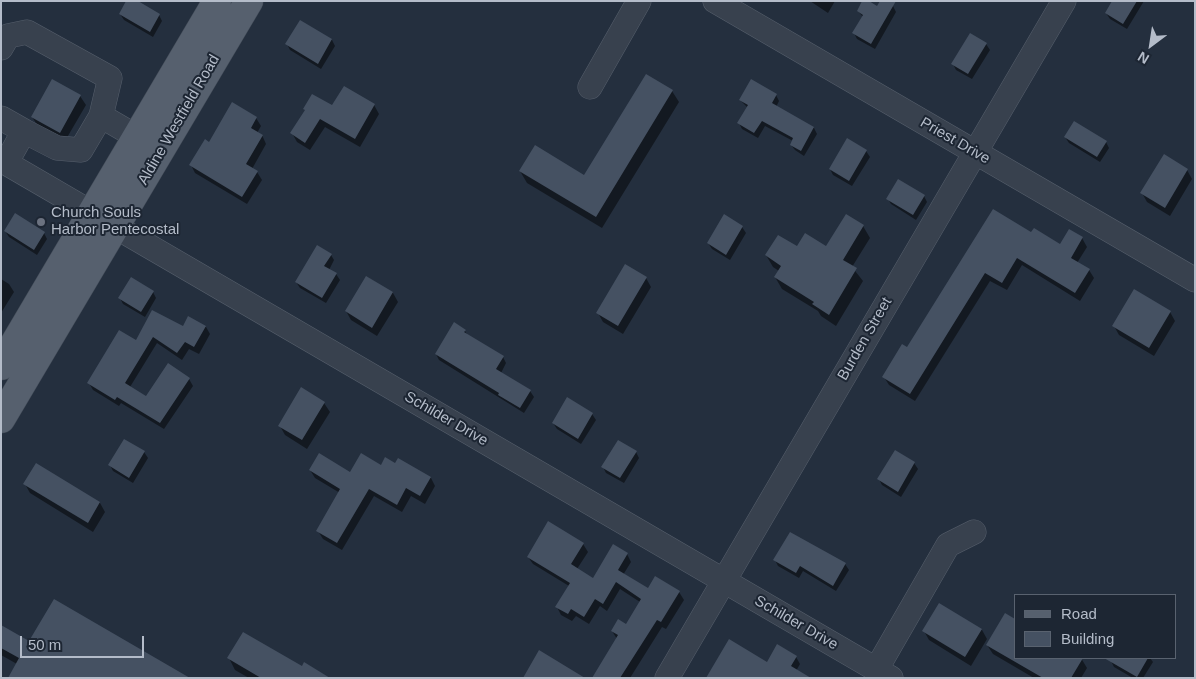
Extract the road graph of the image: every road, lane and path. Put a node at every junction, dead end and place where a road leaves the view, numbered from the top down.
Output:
1 (639, 1) edge
2 (715, 1) edge
3 (1064, 1) edge
4 (216, 2) edge
5 (245, 9) edge
6 (1, 48) edge
7 (590, 87) dead end
8 (101, 116) junction
9 (1, 118) edge
10 (24, 131) junction
11 (137, 137) junction
12 (975, 152) junction
13 (4, 162) edge
14 (92, 214) junction
15 (116, 228) junction
16 (1195, 280) edge
17 (1, 366) edge
18 (1, 420) edge
19 (974, 532) dead end
20 (723, 581) junction
21 (884, 674) edge
22 (667, 678) edge

1 - 7 street
2 - 12 street, Priest Drive
3 - 12 street, Burden Street
4 - 5 main road
4 - 11 main road, Aldine Westfield Road
5 - 15 main road, Aldine Westfield Road
6 - 8 street
8 - 10 street
8 - 11 street
9 - 10 street
10 - 13 street
11 - 14 main road, Aldine Westfield Road
12 - 16 street, Priest Drive
12 - 20 street, Burden Street
13 - 14 street, Schilder Drive
14 - 15 street, Schilder Drive
14 - 17 main road, Aldine Westfield Road
15 - 18 main road, Aldine Westfield Road
15 - 20 street, Schilder Drive
19 - 21 street
20 - 21 street, Schilder Drive
20 - 22 street, Burden Street

